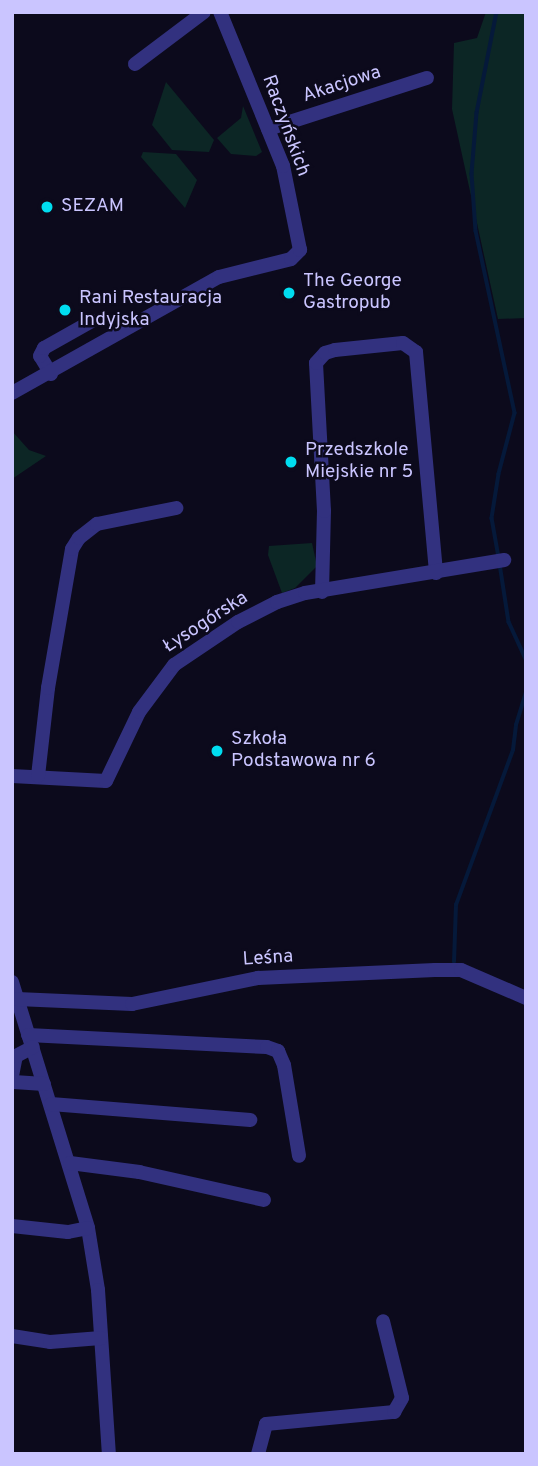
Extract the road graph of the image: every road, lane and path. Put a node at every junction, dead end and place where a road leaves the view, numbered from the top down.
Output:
1 (204, 12) edge
2 (220, 12) edge
3 (135, 64) dead end
4 (427, 78) dead end
5 (268, 129) junction
6 (92, 321) dead end
7 (51, 374) junction
8 (12, 393) edge
9 (176, 508) dead end
10 (504, 561) dead end
11 (436, 573) junction
12 (322, 592) junction
13 (12, 776) edge
14 (38, 776) junction
15 (12, 982) edge
16 (522, 996) edge
17 (17, 999) junction
18 (24, 1033) edge
19 (12, 1077) edge
20 (44, 1084) junction
21 (51, 1104) junction
22 (250, 1120) dead end
23 (299, 1156) dead end
24 (70, 1163) junction
25 (264, 1200) dead end
26 (12, 1226) edge
27 (88, 1228) junction
28 (383, 1321) dead end
29 (12, 1336) edge
30 (101, 1338) junction
31 (109, 1454) edge
32 (258, 1454) edge

1 - 3 street
2 - 5 street, Raczyńskich
4 - 5 street, Akacjowa
5 - 7 street, Raczyńskich
6 - 7 street
7 - 8 street
9 - 14 street
10 - 11 street, Łysogórska
11 - 12 street, Łysogórska
11 - 12 street
12 - 14 street, Łysogórska
13 - 14 street, Łysogórska
15 - 17 street
16 - 17 street, Leśna
17 - 18 street
18 - 19 street
18 - 20 street
18 - 23 street
19 - 20 street
20 - 21 street
21 - 22 street
21 - 24 street
24 - 25 street
24 - 27 street
26 - 27 street
27 - 30 street
28 - 32 street
29 - 30 street
30 - 31 street

